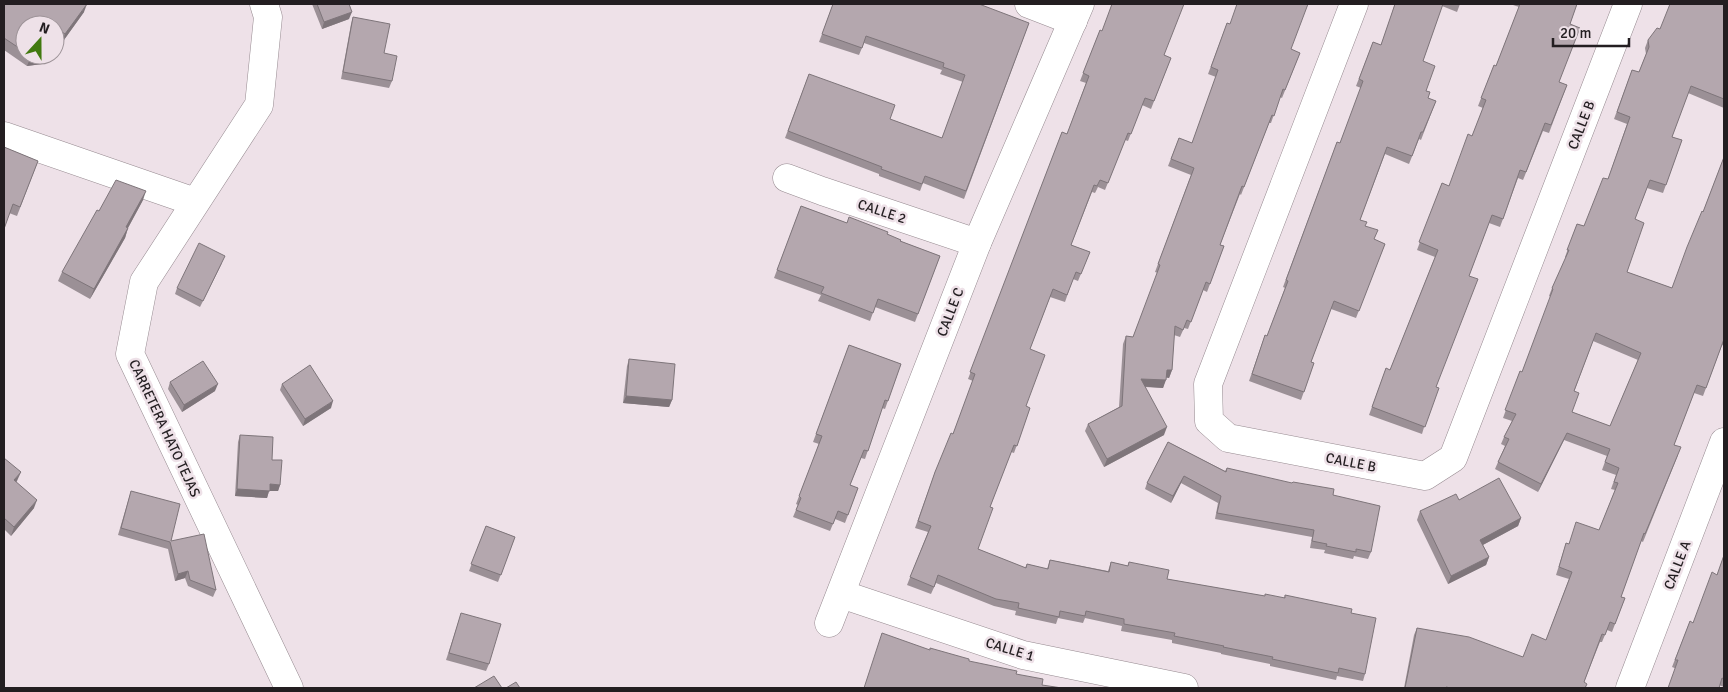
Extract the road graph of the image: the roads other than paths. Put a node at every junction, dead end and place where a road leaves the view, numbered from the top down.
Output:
1 (264, 4) edge
2 (1029, 4) edge
3 (1354, 4) edge
4 (1628, 4) edge
5 (1077, 13) edge
6 (4, 136) edge
7 (787, 178) dead end
8 (195, 202) junction
9 (977, 242) junction
10 (1724, 442) edge
11 (841, 594) junction
12 (829, 623) dead end
13 (289, 688) edge
14 (1184, 688) edge
15 (1630, 688) edge

1 - 8 street, CARRETERA HATO TEJAS
2 - 5 street
3 - 4 street, CALLE B
5 - 9 street, CALLE C
6 - 8 street
7 - 9 street, CALLE 2
8 - 13 street, CARRETERA HATO TEJAS
9 - 11 street, CALLE C
10 - 15 street, CALLE A
11 - 12 street, CALLE C
11 - 14 street, CALLE 1

